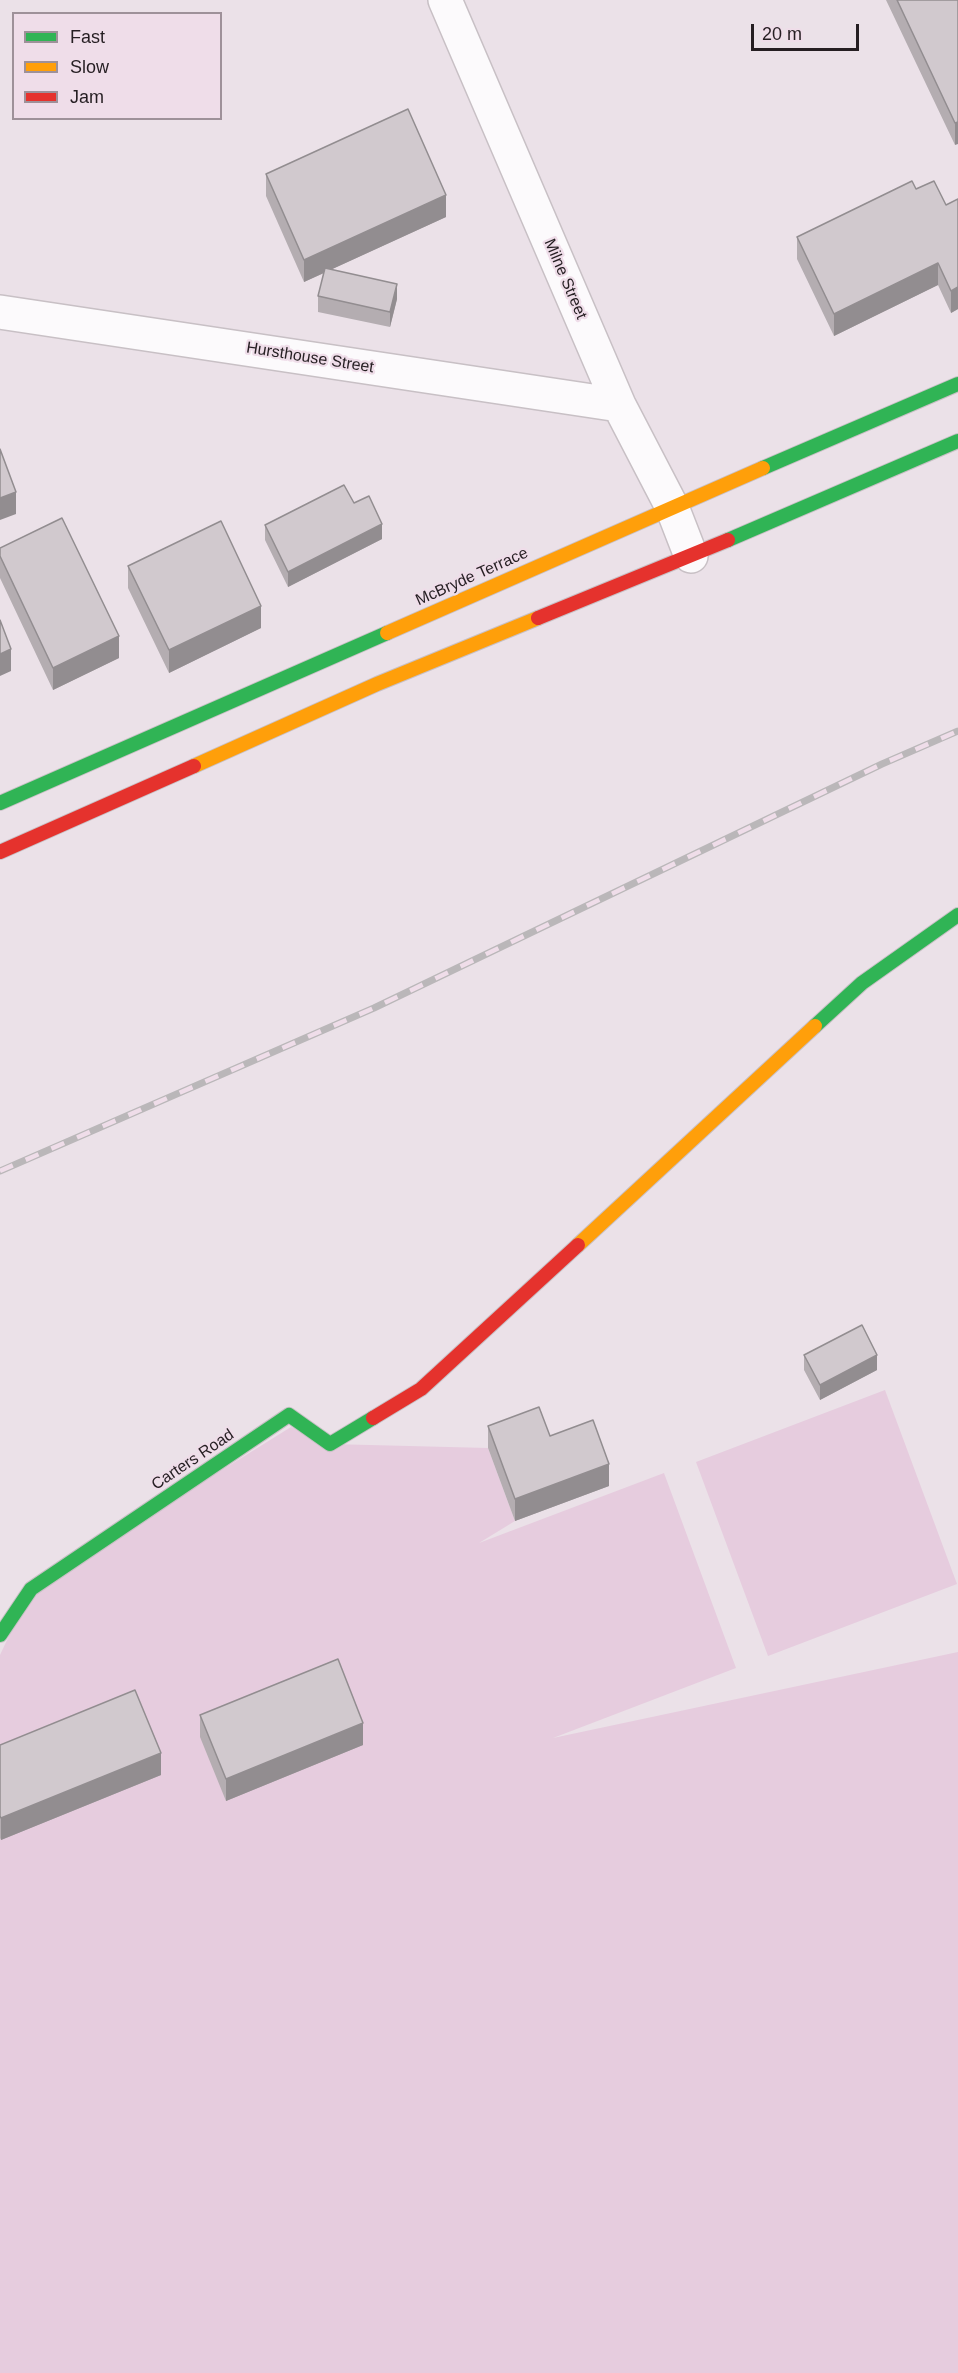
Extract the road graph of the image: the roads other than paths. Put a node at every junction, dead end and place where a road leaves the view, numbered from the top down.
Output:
1 (445, 0) edge
2 (0, 312) edge
3 (958, 384) edge
4 (619, 405) junction
5 (958, 441) edge
6 (672, 507) junction
7 (691, 556) junction
8 (0, 803) edge
9 (0, 852) edge
10 (958, 915) edge
11 (0, 1635) edge

1 - 4 street, Milne Street
2 - 4 street, Hursthouse Street
3 - 6 main road, McBryde Terrace
4 - 6 street, Milne Street
5 - 7 main road
6 - 7 street, Milne Street
6 - 8 main road, McBryde Terrace
7 - 9 main road
10 - 11 main road, Carters Road

